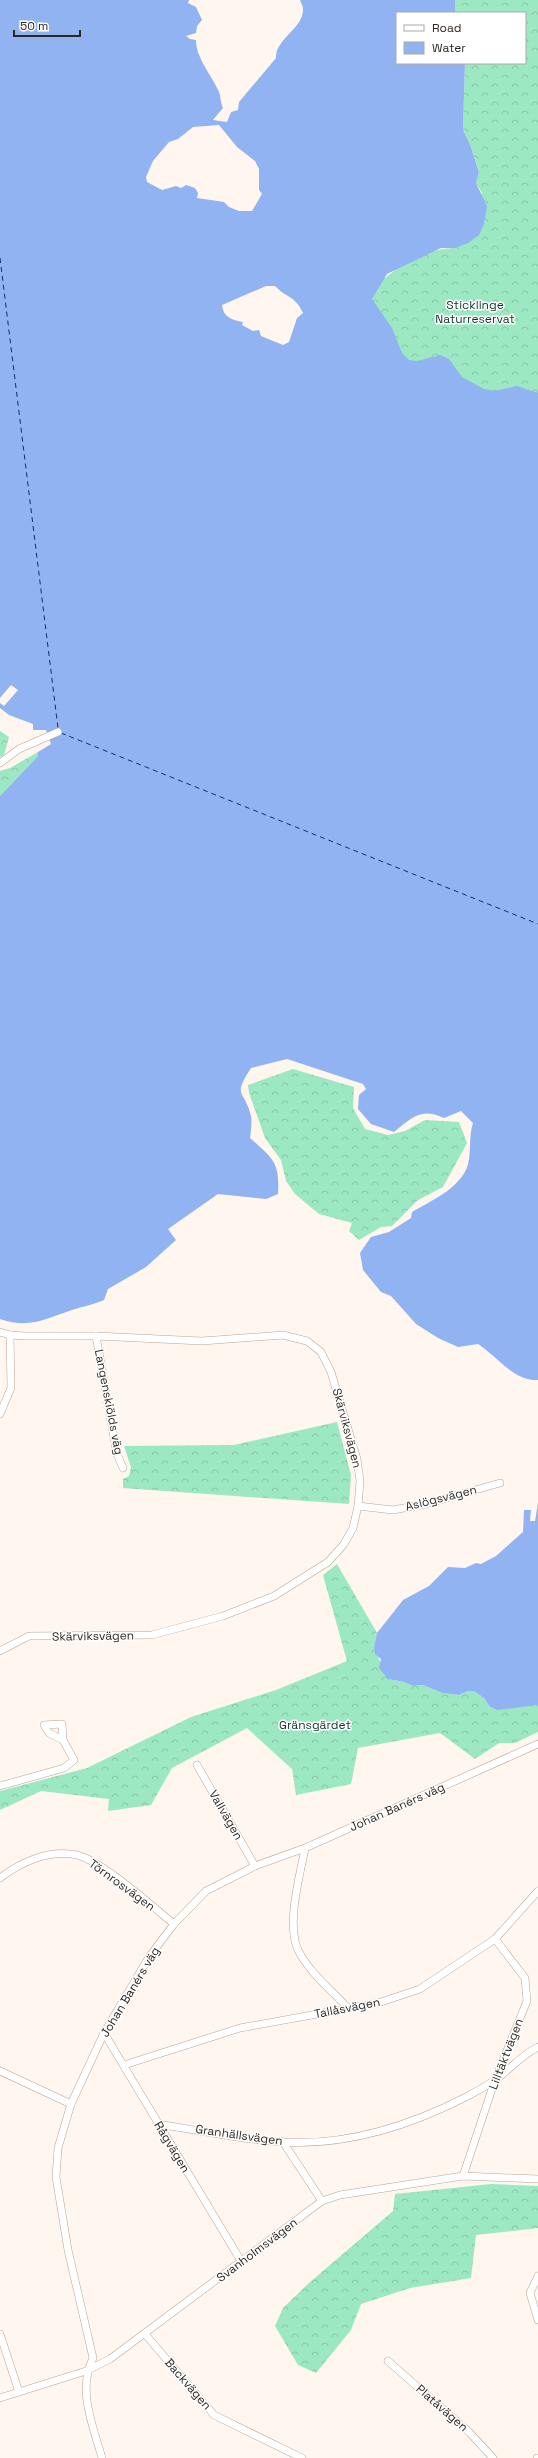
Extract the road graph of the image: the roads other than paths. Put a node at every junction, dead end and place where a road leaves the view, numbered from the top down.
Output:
1 (58, 732) dead end
2 (0, 763) edge
3 (0, 1332) edge
4 (10, 1335) junction
5 (96, 1336) junction
6 (0, 1414) edge
7 (123, 1468) dead end
8 (500, 1483) dead end
9 (358, 1506) junction
10 (0, 1651) edge
11 (63, 1740) dead end
12 (538, 1744) edge
13 (197, 1765) dead end
14 (0, 1786) edge
15 (305, 1848) junction
16 (255, 1866) junction
17 (0, 1878) edge
18 (538, 1891) edge
19 (174, 1924) junction
20 (495, 1939) junction
21 (348, 2008) junction
22 (104, 2033) junction
23 (538, 2047) edge
24 (124, 2065) junction
25 (0, 2071) edge
26 (495, 2080) junction
27 (71, 2104) junction
28 (157, 2124) junction
29 (283, 2142) junction
30 (463, 2176) junction
31 (538, 2179) edge
32 (322, 2201) junction
33 (241, 2261) junction
34 (538, 2276) edge
35 (538, 2320) edge
36 (0, 2334) edge
37 (145, 2334) junction
38 (388, 2361) dead end
39 (86, 2371) junction
40 (19, 2392) junction
41 (0, 2398) edge
42 (102, 2458) edge
43 (302, 2458) edge
44 (493, 2458) edge

1 - 2 street
3 - 4 street, Skärviksvägen
4 - 5 street, Skärviksvägen
4 - 6 street
5 - 7 street, Langenskiölds väg
5 - 9 street, Skärviksvägen
8 - 9 street, Aslögsvägen
9 - 10 street, Skärviksvägen
11 - 14 street
12 - 15 street, Johan Banérs väg
13 - 16 street, Vallvägen
15 - 16 street, Johan Banérs väg
15 - 21 street
16 - 19 street, Johan Banérs väg
17 - 19 street, Törnrosvägen
18 - 20 street, Tallåsvägen
19 - 22 street, Johan Banérs väg
20 - 21 street, Tallåsvägen
20 - 26 street, Lilltäktvägen
21 - 24 street, Tallåsvägen
22 - 24 street, Rågvägen
22 - 27 street, Johan Banérs väg
23 - 26 street, Granhällsvägen
24 - 28 street, Rågvägen
25 - 27 street
26 - 29 street, Granhällsvägen
26 - 30 street, Lilltäktvägen
27 - 39 street, Johan Banérs väg
28 - 29 street, Granhällsvägen
28 - 33 street, Rågvägen
29 - 32 street
30 - 31 street, Svanholmsvägen
30 - 32 street, Svanholmsvägen
32 - 33 street, Svanholmsvägen
33 - 37 street, Svanholmsvägen
34 - 35 street
36 - 40 street
37 - 39 street, Svanholmsvägen
37 - 43 street, Backvägen
38 - 44 street, Platåvägen
39 - 40 street, Svanholmsvägen
39 - 42 street, Johan Banérs väg
40 - 41 street, Svanholmsvägen

